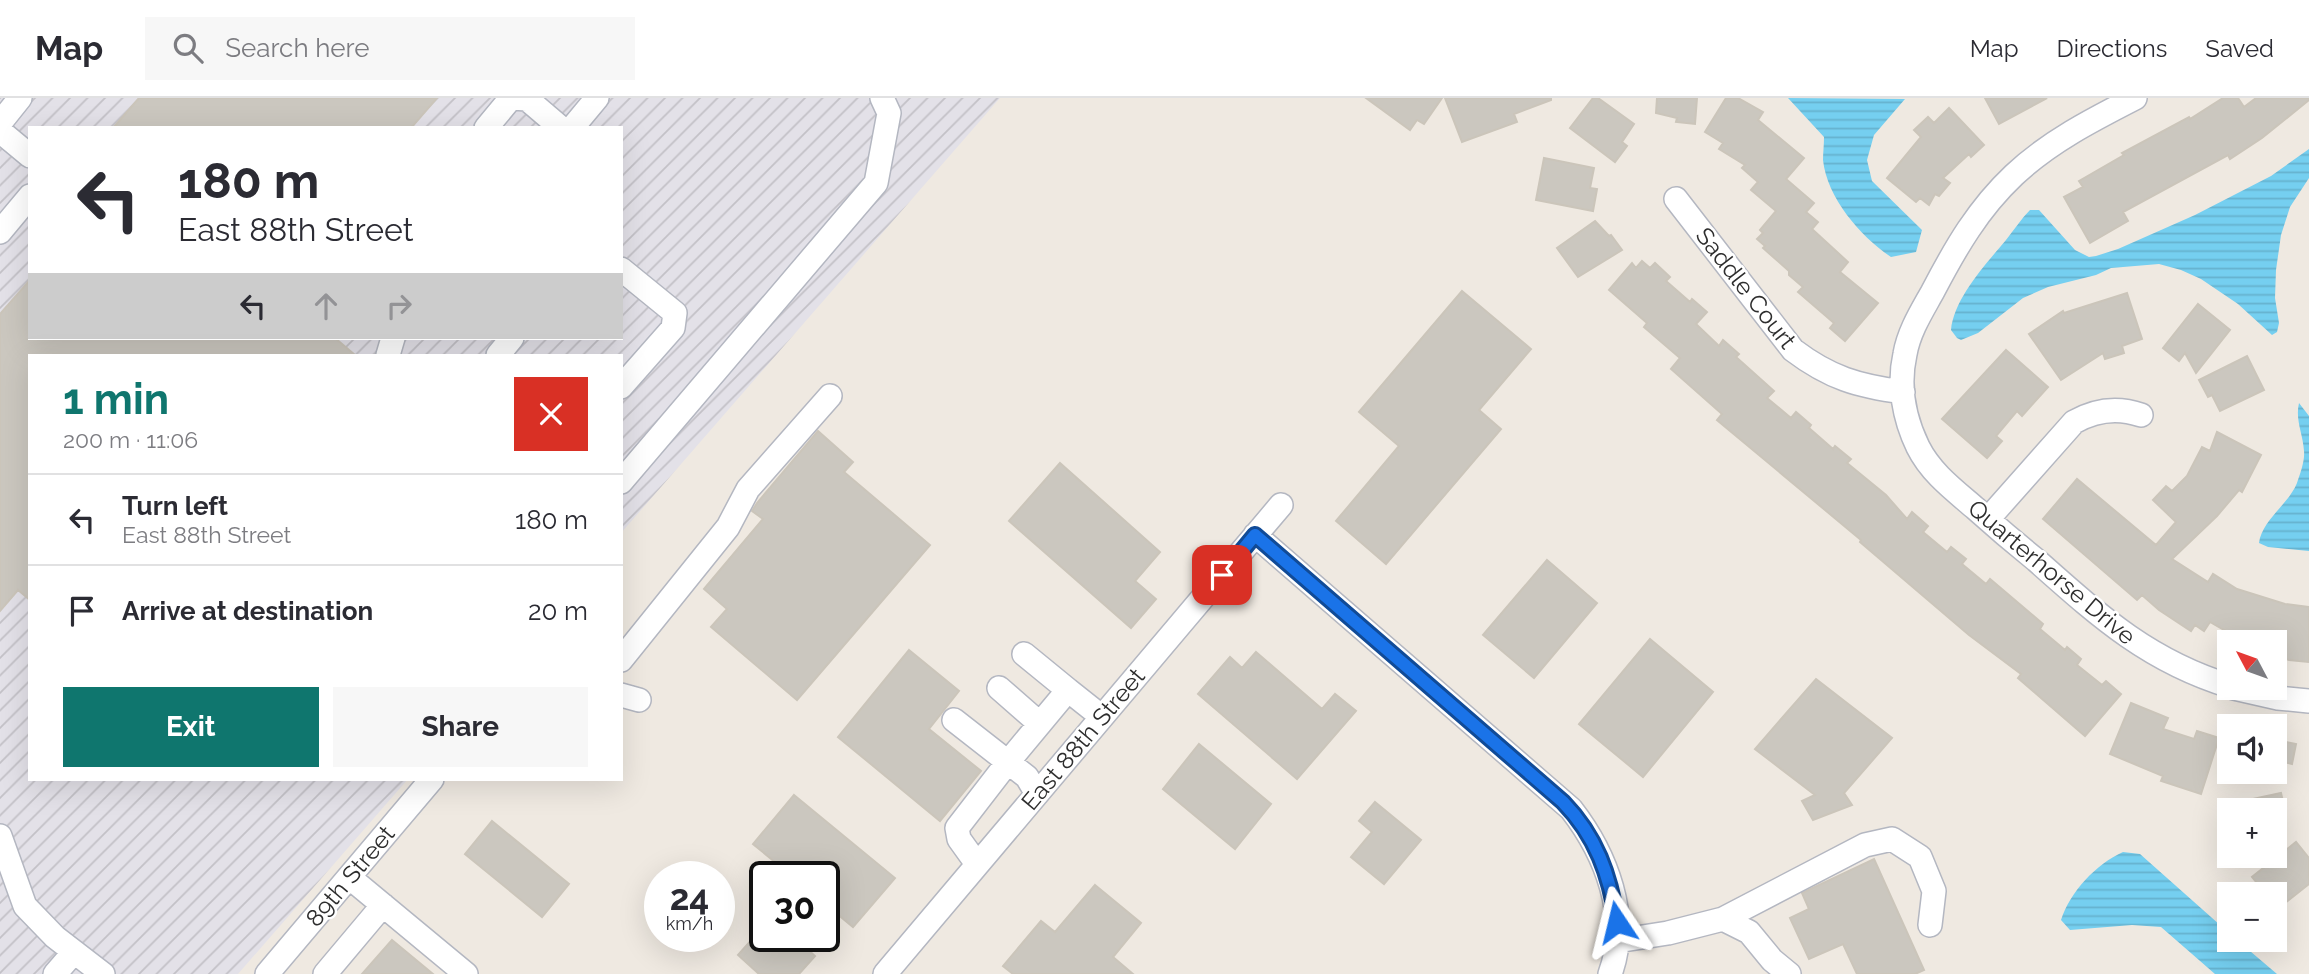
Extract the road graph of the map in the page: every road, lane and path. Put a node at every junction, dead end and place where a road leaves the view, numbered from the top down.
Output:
1 (20, 98) edge
2 (597, 98) edge
3 (883, 98) edge
4 (2135, 98) edge
5 (2102, 105) edge
6 (0, 123) edge
7 (488, 126) edge
8 (559, 126) edge
9 (574, 126) edge
10 (0, 131) edge
11 (28, 154) edge
12 (28, 198) edge
13 (1676, 199) dead end
14 (0, 232) edge
15 (623, 271) edge
16 (510, 340) edge
17 (499, 354) edge
18 (623, 385) edge
19 (1903, 392) junction
20 (830, 396) dead end
21 (2141, 415) dead end
22 (623, 480) edge
23 (1281, 505) dead end
24 (1987, 519) junction
25 (1255, 535) junction
26 (1024, 654) dead end
27 (623, 658) edge
28 (2217, 682) edge
29 (999, 688) dead end
30 (1068, 690) junction
31 (2287, 699) edge
32 (2309, 701) edge
33 (1102, 717) junction
34 (954, 720) dead end
35 (1039, 723) junction
36 (1007, 762) junction
37 (430, 781) edge
38 (1037, 793) junction
39 (0, 836) edge
40 (977, 864) junction
41 (349, 877) junction
42 (383, 905) junction
43 (1723, 919) junction
44 (1930, 925) dead end
45 (1617, 941) junction
46 (74, 952) junction
47 (55, 974) edge
48 (103, 974) edge
49 (267, 974) edge
50 (325, 974) edge
51 (466, 974) edge
52 (885, 974) edge
53 (1610, 974) edge
54 (1789, 974) edge

1 - 6 street
2 - 9 street
3 - 22 street
4 - 5 street, Quarterhorse Drive
5 - 19 street, Quarterhorse Drive
7 - 8 street
10 - 11 street
12 - 14 street
13 - 19 street, Saddle Court
15 - 18 street
16 - 17 street
19 - 24 street, Quarterhorse Drive
20 - 27 street
21 - 24 street
23 - 25 street, East 88th Street
24 - 28 street, Quarterhorse Drive
25 - 33 street, East 88th Street
25 - 45 street
26 - 30 street
29 - 35 street
30 - 33 street
30 - 35 street
31 - 32 street, Quarterhorse Drive
33 - 38 street, East 88th Street
34 - 36 street
35 - 36 street
36 - 38 street
36 - 40 street
37 - 41 street, 89th Street
38 - 40 street, East 88th Street
39 - 46 street
40 - 52 street, East 88th Street
41 - 42 street
41 - 49 street, 89th Street
42 - 50 street
42 - 51 street
43 - 44 street
43 - 45 street
43 - 54 street
45 - 53 street
46 - 47 street
46 - 48 street

